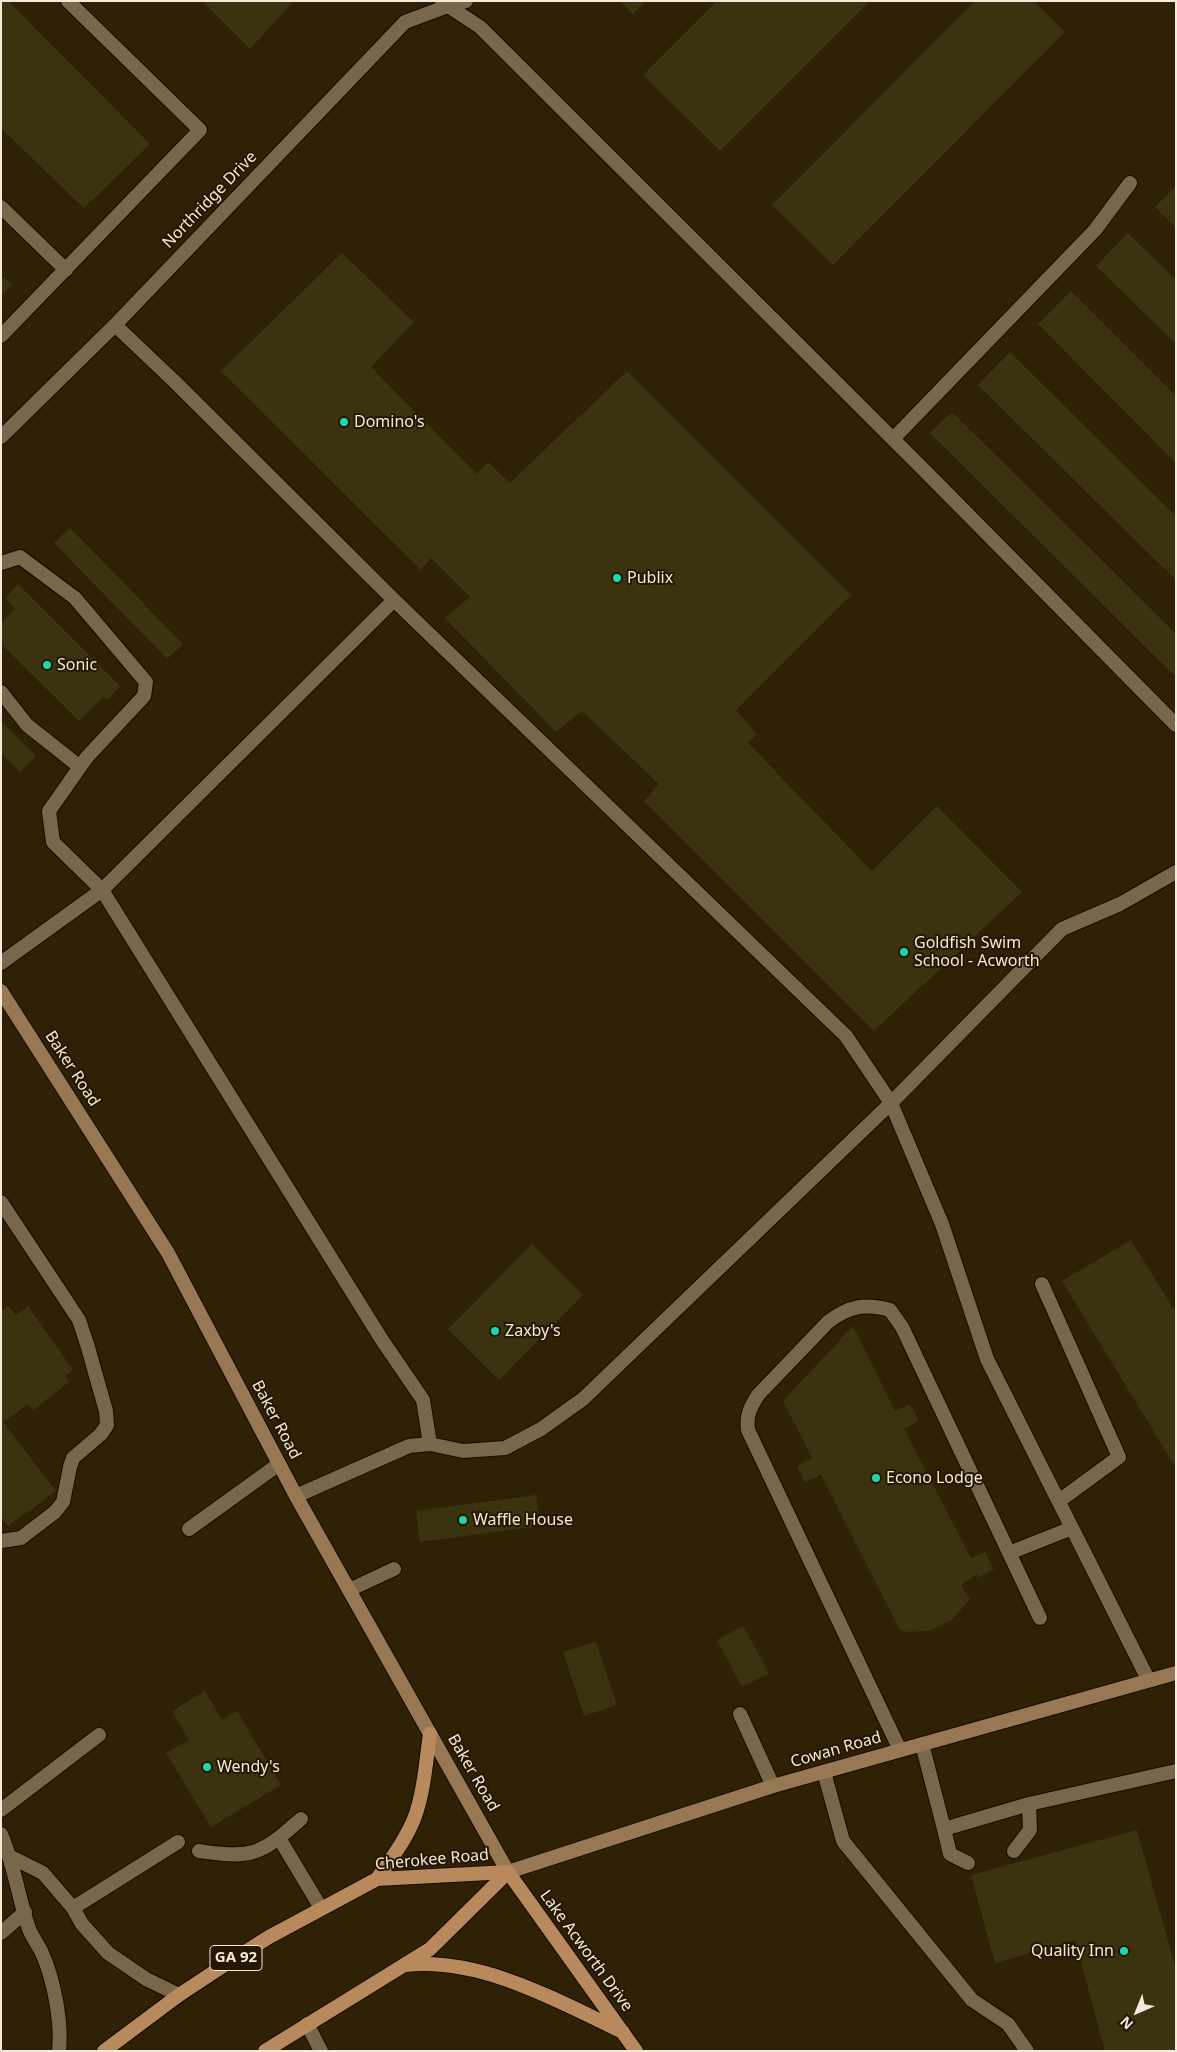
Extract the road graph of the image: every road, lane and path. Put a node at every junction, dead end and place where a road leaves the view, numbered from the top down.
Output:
1 (68, 1) edge
2 (466, 1) edge
3 (445, 4) edge
4 (1130, 182) dead end
5 (1, 207) edge
6 (66, 270) junction
7 (115, 325) junction
8 (1, 336) edge
9 (1, 437) edge
10 (893, 439) junction
11 (1, 563) edge
12 (394, 600) junction
13 (1, 692) edge
14 (1176, 725) edge
15 (80, 767) junction
16 (1176, 872) edge
17 (102, 890) junction
18 (1, 963) edge
19 (1, 991) edge
20 (891, 1103) junction
21 (1, 1202) edge
22 (1042, 1284) dead end
23 (430, 1444) junction
24 (279, 1464) junction
25 (296, 1496) junction
26 (1059, 1501) junction
27 (1072, 1528) junction
28 (189, 1529) dead end
29 (1, 1541) edge
30 (1010, 1553) junction
31 (394, 1569) dead end
32 (349, 1590) junction
33 (1040, 1618) dead end
34 (1176, 1673) edge
35 (1148, 1679) junction
36 (740, 1714) dead end
37 (430, 1734) junction
38 (99, 1735) dead end
39 (922, 1744) junction
40 (900, 1750) junction
41 (1176, 1770) edge
42 (824, 1772) junction
43 (773, 1786) junction
44 (1029, 1804) junction
45 (1, 1810) edge
46 (300, 1819) dead end
47 (944, 1829) junction
48 (1, 1834) edge
49 (279, 1838) junction
50 (178, 1842) dead end
51 (199, 1851) dead end
52 (1014, 1851) dead end
53 (11, 1857) junction
54 (968, 1863) dead end
55 (508, 1872) junction
56 (377, 1878) junction
57 (73, 1908) junction
58 (321, 1908) junction
59 (24, 1912) junction
60 (1, 1933) edge
61 (403, 1966) junction
62 (179, 1996) junction
63 (307, 2024) junction
64 (623, 2032) junction
65 (59, 2051) edge
66 (104, 2051) edge
67 (265, 2051) edge
68 (320, 2051) edge
69 (636, 2051) edge
70 (1027, 2051) edge

1 - 6 street
2 - 3 street, Northridge Drive
3 - 7 street, Northridge Drive
3 - 10 street
4 - 10 street
5 - 6 street
6 - 8 street
7 - 9 street, Northridge Drive
7 - 12 street
10 - 14 street
11 - 15 street
12 - 17 street
12 - 20 street
13 - 15 street
15 - 17 street
16 - 20 street
17 - 18 street
17 - 23 street
19 - 24 main road, Baker Road
20 - 23 street
20 - 26 street
21 - 29 street
22 - 26 street
23 - 25 street
24 - 25 main road, Baker Road
24 - 28 street
25 - 32 main road, Baker Road
26 - 27 street
27 - 30 street
27 - 35 street
30 - 33 street
30 - 40 street
31 - 32 street
32 - 37 main road, Baker Road
34 - 35 main road, Cowan Road
35 - 39 main road, Cowan Road
36 - 43 street
37 - 55 main road, Baker Road
37 - 56 main road
38 - 45 street
39 - 40 main road, Cowan Road
39 - 47 street
40 - 42 main road, Cowan Road
41 - 44 street
42 - 43 main road, Cowan Road
42 - 70 street
43 - 55 main road, Cowan Road
44 - 47 street
44 - 52 street
46 - 49 street
47 - 54 street
48 - 53 street
49 - 51 street
49 - 58 street
50 - 57 street
53 - 57 street
53 - 59 street
55 - 56 main road, Cherokee Road / GA 92
55 - 61 main road, Cherokee Road
55 - 64 main road, Lake Acworth Drive
56 - 58 main road, Cherokee Road / GA 92
57 - 62 street
58 - 62 main road, Cherokee Road / GA 92
59 - 60 street
59 - 65 street
61 - 63 main road, Cherokee Road
61 - 64 main road
62 - 66 main road, Cherokee Road / GA 92
63 - 67 main road, Cherokee Road
63 - 68 street
64 - 69 main road, Lake Acworth Drive

